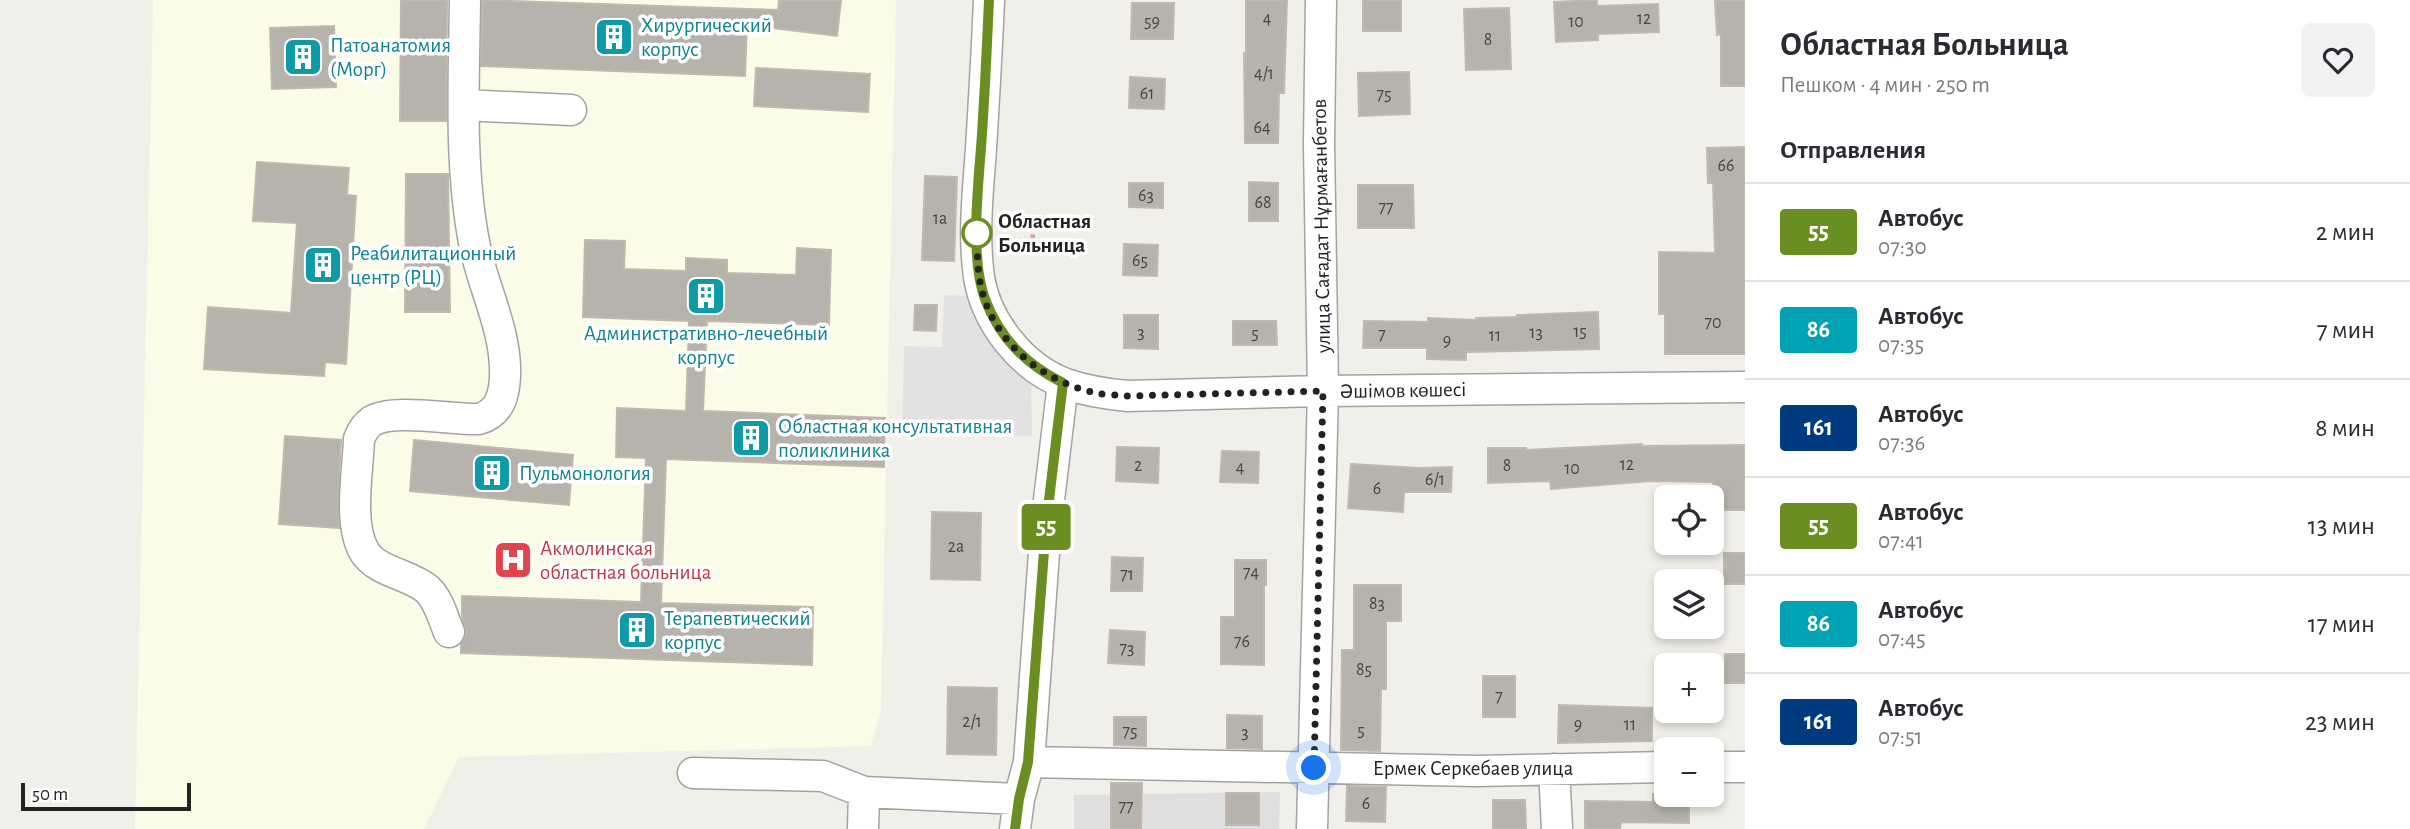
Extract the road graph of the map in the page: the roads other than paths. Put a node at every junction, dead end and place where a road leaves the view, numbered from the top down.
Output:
1 (465, 0) edge
2 (989, 0) edge
3 (1321, 0) edge
4 (464, 105) junction
5 (571, 110) dead end
6 (1063, 383) junction
7 (1745, 387) edge
8 (1323, 391) junction
9 (449, 632) dead end
10 (1028, 762) junction
11 (1745, 766) edge
12 (1654, 767) edge
13 (1724, 767) edge
14 (1314, 768) junction
15 (1554, 769) junction
16 (693, 773) dead end
17 (864, 792) junction
18 (1019, 799) junction
19 (863, 829) edge
20 (1015, 829) edge
21 (1312, 829) edge
22 (1557, 829) edge

1 - 4 street
2 - 6 street, Әшімов көшесі
3 - 8 street, улица Сағадат Нұрмағанбетов
4 - 5 street
4 - 9 street
6 - 8 street, Әшімов көшесі
6 - 10 street
7 - 8 street, Әшімов көшесі
8 - 14 street, улица Сағадат Нұрмағанбетов
10 - 14 street, Ермек Серкебаев улица
10 - 18 street
11 - 13 street
12 - 15 street, Ермек Серкебаев улица
14 - 15 street, Ермек Серкебаев улица
14 - 21 street, улица Сағадат Нұрмағанбетов
15 - 22 street
16 - 17 street
17 - 18 street
17 - 19 street
18 - 20 street

